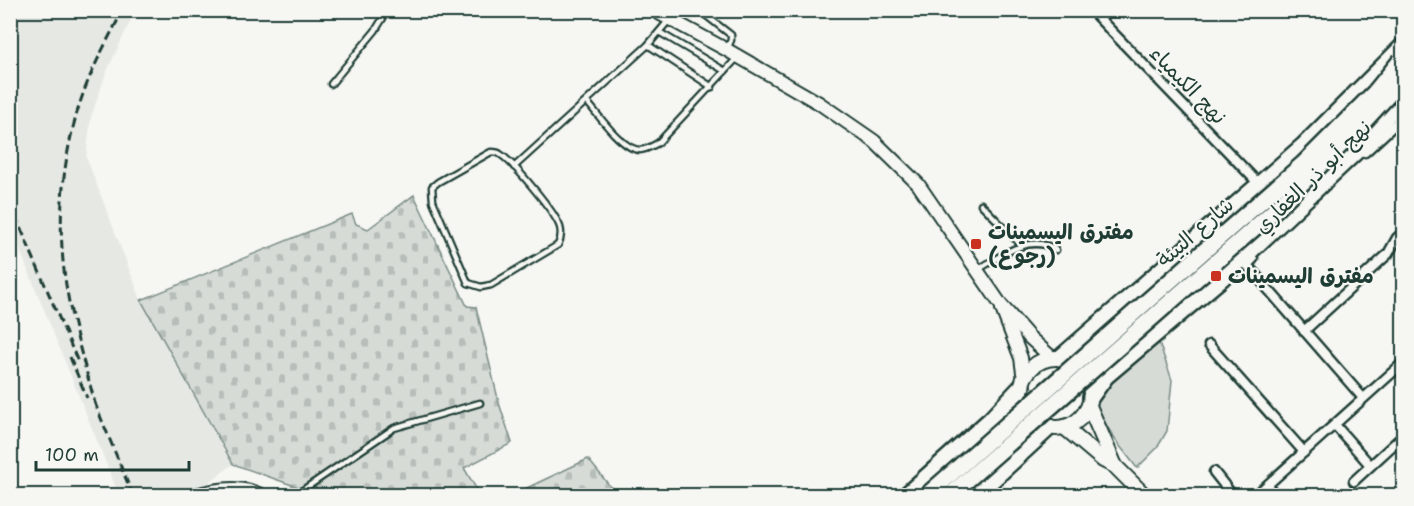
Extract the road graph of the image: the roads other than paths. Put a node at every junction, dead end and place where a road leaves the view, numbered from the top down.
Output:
1 (388, 10) edge
2 (653, 10) edge
3 (699, 10) edge
4 (1091, 10) edge
5 (669, 20) junction
6 (659, 32) junction
7 (648, 45) junction
8 (732, 53) junction
9 (1403, 53) edge
10 (725, 71) junction
11 (1404, 78) edge
12 (331, 84) dead end
13 (712, 87) junction
14 (1404, 96) edge
15 (587, 102) junction
16 (1404, 116) edge
17 (514, 167) junction
18 (1259, 184) junction
19 (981, 204) dead end
20 (1404, 232) edge
21 (1022, 246) junction
22 (1056, 249) dead end
23 (977, 270) junction
24 (1001, 305) junction
25 (1304, 331) junction
26 (1209, 345) dead end
27 (1056, 358) junction
28 (1404, 362) edge
29 (1023, 383) junction
30 (1363, 398) junction
31 (1090, 402) junction
32 (480, 403) dead end
33 (1335, 425) junction
34 (1057, 427) junction
35 (1404, 435) edge
36 (1304, 453) junction
37 (1370, 465) junction
38 (1115, 466) junction
39 (1214, 472) dead end
40 (1354, 481) dead end
41 (192, 495) edge
42 (262, 495) edge
43 (294, 495) edge
44 (905, 495) edge
45 (926, 495) edge
46 (949, 495) edge
47 (975, 495) edge
48 (1146, 495) edge
49 (1233, 495) edge
50 (1255, 495) edge

1 - 12 lane
2 - 5 main road
3 - 8 lane
4 - 18 street, نهج الكيمياء
5 - 6 lane
5 - 8 main road
6 - 7 lane
6 - 10 lane
7 - 13 lane
7 - 15 lane
8 - 10 lane
8 - 23 main road
9 - 18 highway
9 - 45 highway, شارع البيئة, bridge
10 - 13 lane
11 - 46 highway, bridge
13 - 15 lane
14 - 31 highway
15 - 17 lane
16 - 25 street, نهج أبو ذر الغفاري
17 - 17 lane
18 - 27 highway
19 - 21 lane
20 - 25 street
21 - 22 lane
21 - 23 lane
23 - 24 main road
24 - 27 main road
24 - 29 main road
25 - 30 street
26 - 36 street
27 - 29 main road
27 - 31 main road
28 - 30 street
29 - 34 main road
29 - 44 highway
30 - 33 street
31 - 34 main road
31 - 38 main road
32 - 43 lane
33 - 36 street
33 - 37 street
34 - 38 main road
34 - 47 highway
35 - 37 street
36 - 50 street
37 - 40 street
38 - 48 main road
39 - 49 street
41 - 42 main road

